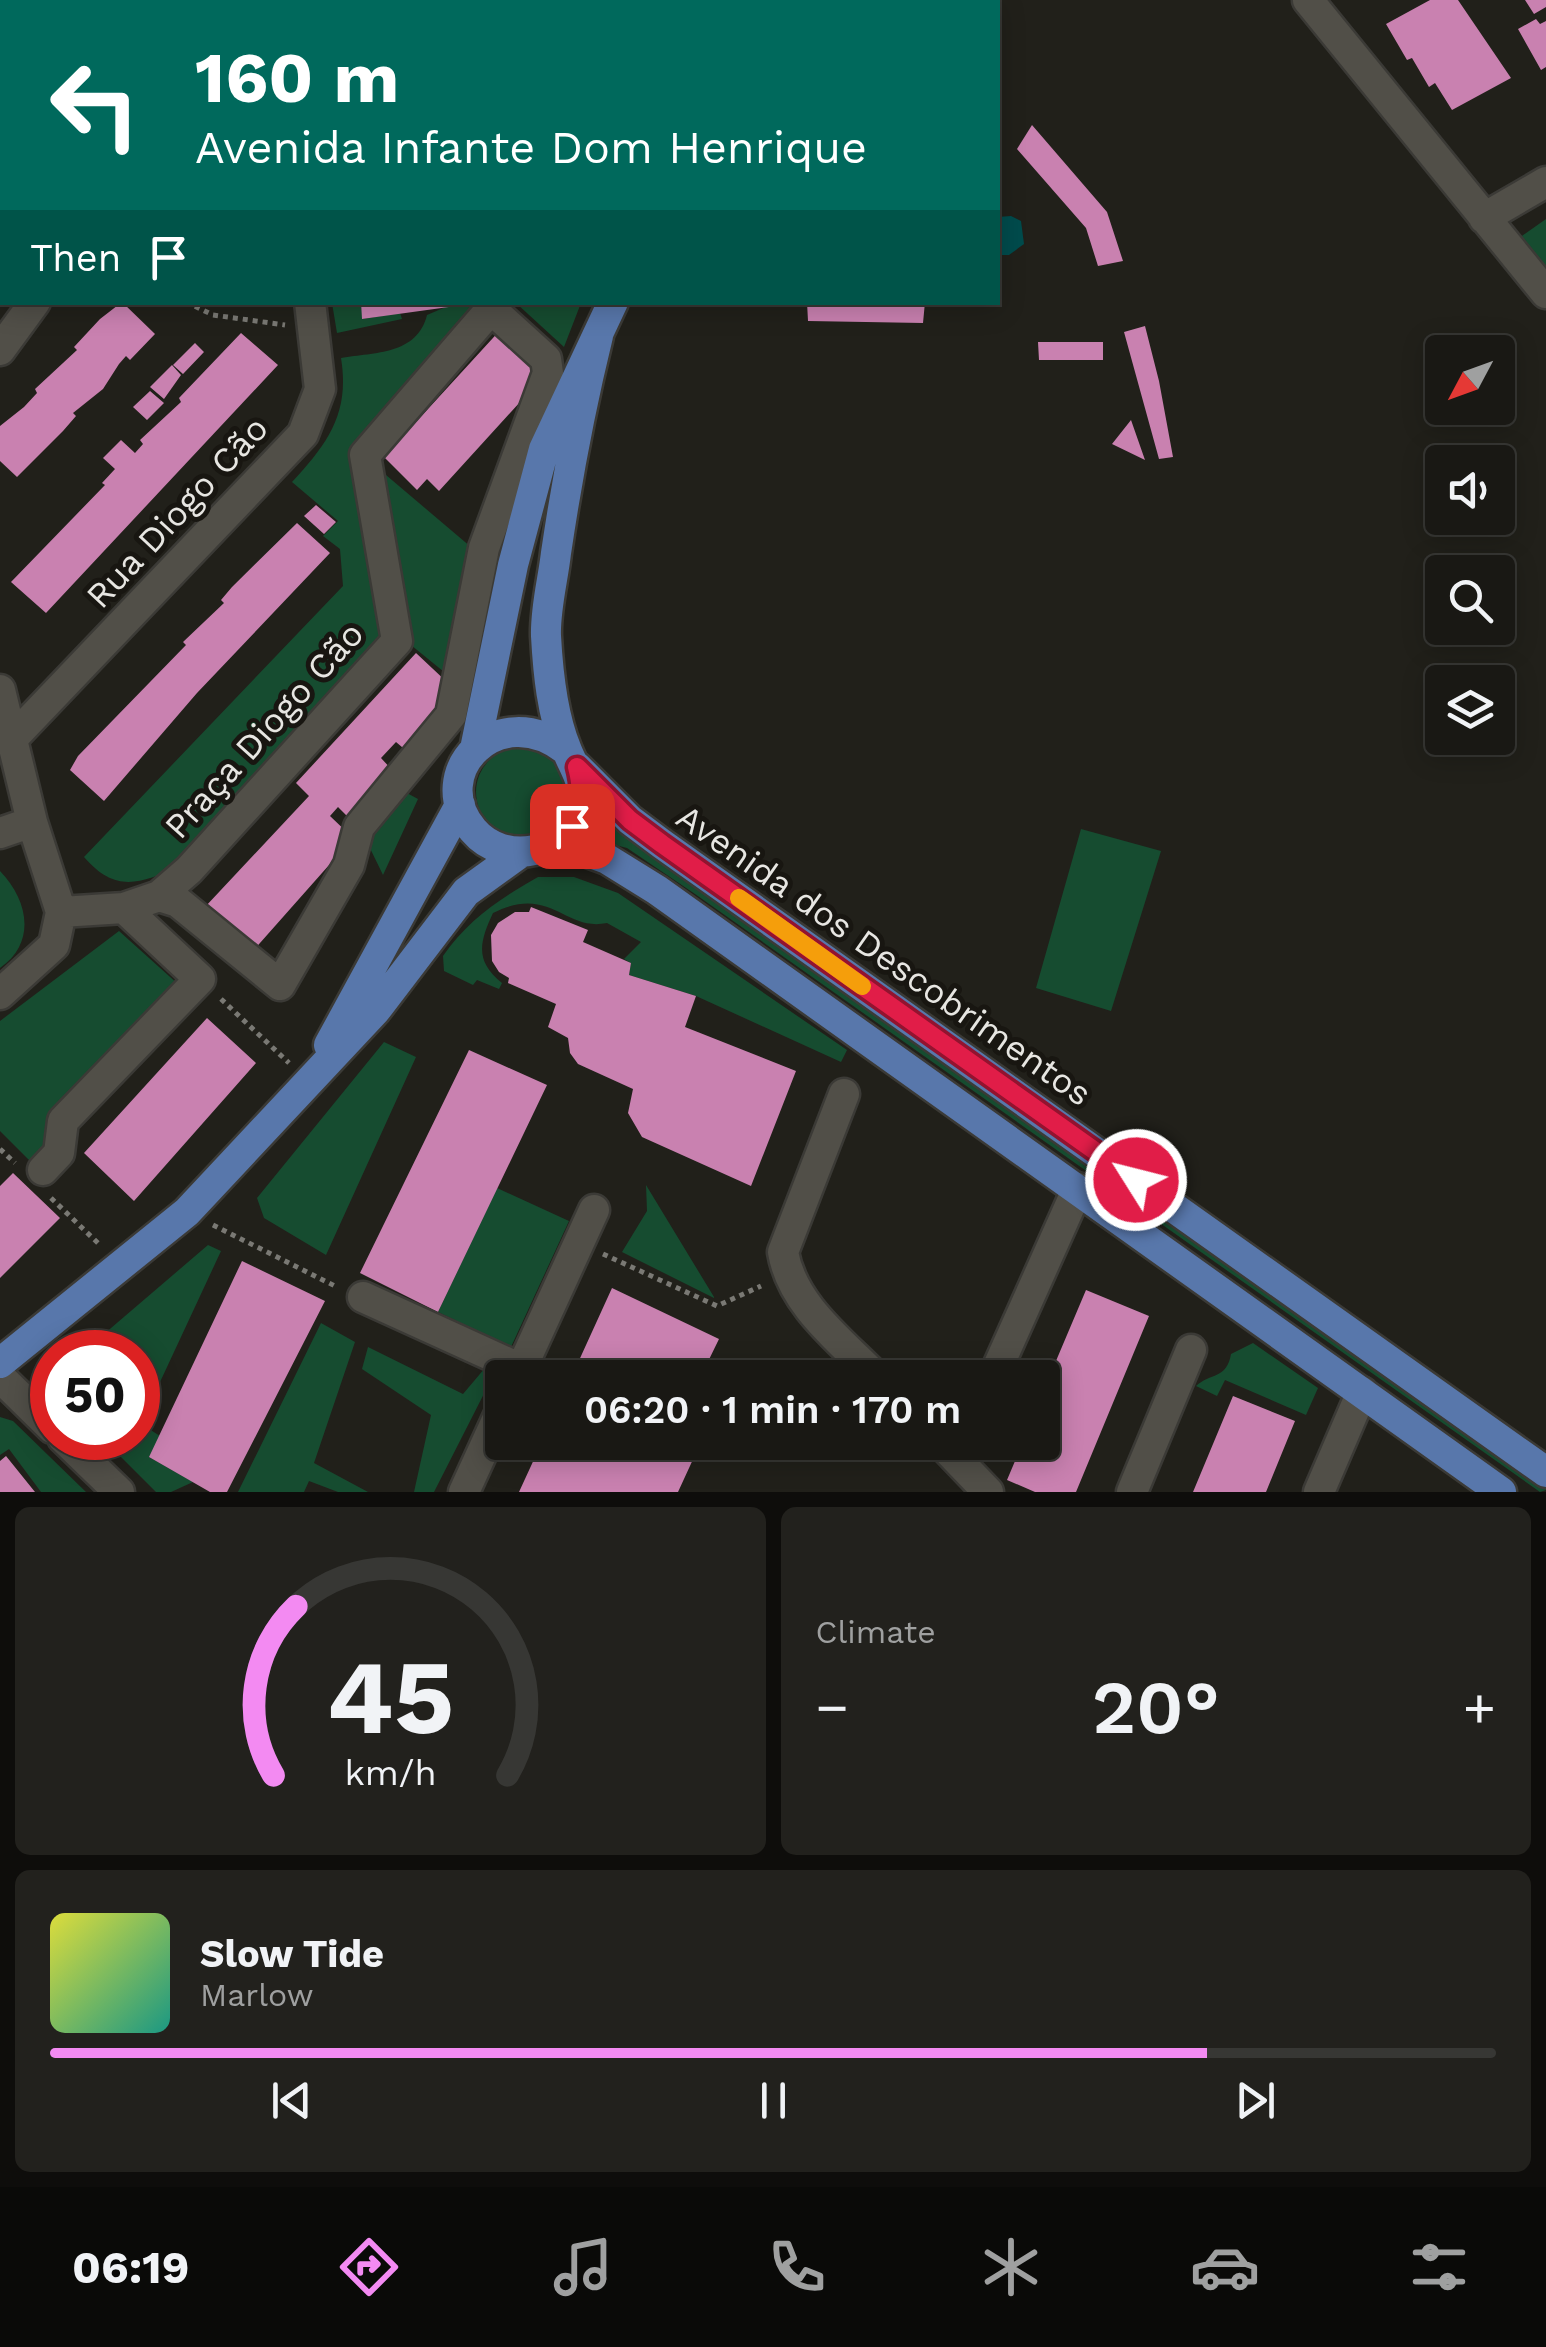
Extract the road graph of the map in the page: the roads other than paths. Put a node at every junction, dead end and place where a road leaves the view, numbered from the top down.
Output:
1 (1322, 4) edge
2 (1546, 182) edge
3 (1484, 218) junction
4 (1546, 293) edge
5 (33, 305) edge
6 (613, 305) edge
7 (312, 316) edge
8 (598, 336) junction
9 (0, 350) edge
10 (0, 690) edge
11 (12, 740) junction
12 (475, 748) junction
13 (572, 758) junction
14 (460, 805) junction
15 (32, 822) junction
16 (0, 833) edge
17 (558, 840) junction
18 (520, 853) junction
19 (159, 896) junction
20 (124, 908) junction
21 (61, 912) junction
22 (0, 994) edge
23 (309, 1083) junction
24 (844, 1094) dead end
25 (36, 1177) road end
26 (1078, 1188) junction
27 (594, 1210) dead end
28 (353, 1293) road end
29 (1191, 1350) dead end
30 (492, 1360) edge
31 (525, 1360) edge
32 (858, 1360) edge
33 (1001, 1360) edge
34 (0, 1363) edge
35 (0, 1377) edge
36 (1362, 1392) junction
37 (30, 1406) edge
38 (1429, 1440) junction
39 (485, 1446) edge
40 (85, 1460) edge
41 (963, 1460) edge
42 (1546, 1472) edge
43 (119, 1492) edge
44 (464, 1492) edge
45 (988, 1492) edge
46 (1132, 1492) edge
47 (1319, 1492) edge
48 (1468, 1492) edge
49 (1502, 1492) edge

1 - 3 street
2 - 3 street
3 - 4 street
5 - 9 street
6 - 8 main road
7 - 11 street, Rua Diogo Cão
8 - 12 main road
8 - 13 main road
10 - 11 street
11 - 15 street
12 - 13 main road
12 - 14 main road
13 - 17 main road
13 - 42 main road, Avenida dos Descobrimentos
14 - 18 main road
14 - 23 main road
15 - 16 street
15 - 21 street
17 - 18 main road
17 - 26 main road
18 - 23 main road
19 - 19 street, Praça Diogo Cão
19 - 20 street, Praça Diogo Cão
20 - 21 street, Praça Diogo Cão
20 - 25 street
21 - 22 street
23 - 34 main road
24 - 32 street
26 - 33 street
26 - 36 main road
27 - 31 street
28 - 30 street
29 - 46 street
35 - 37 street
36 - 38 main road
36 - 47 street
38 - 48 main road
38 - 49 main road
39 - 44 street
40 - 43 street
41 - 45 street

